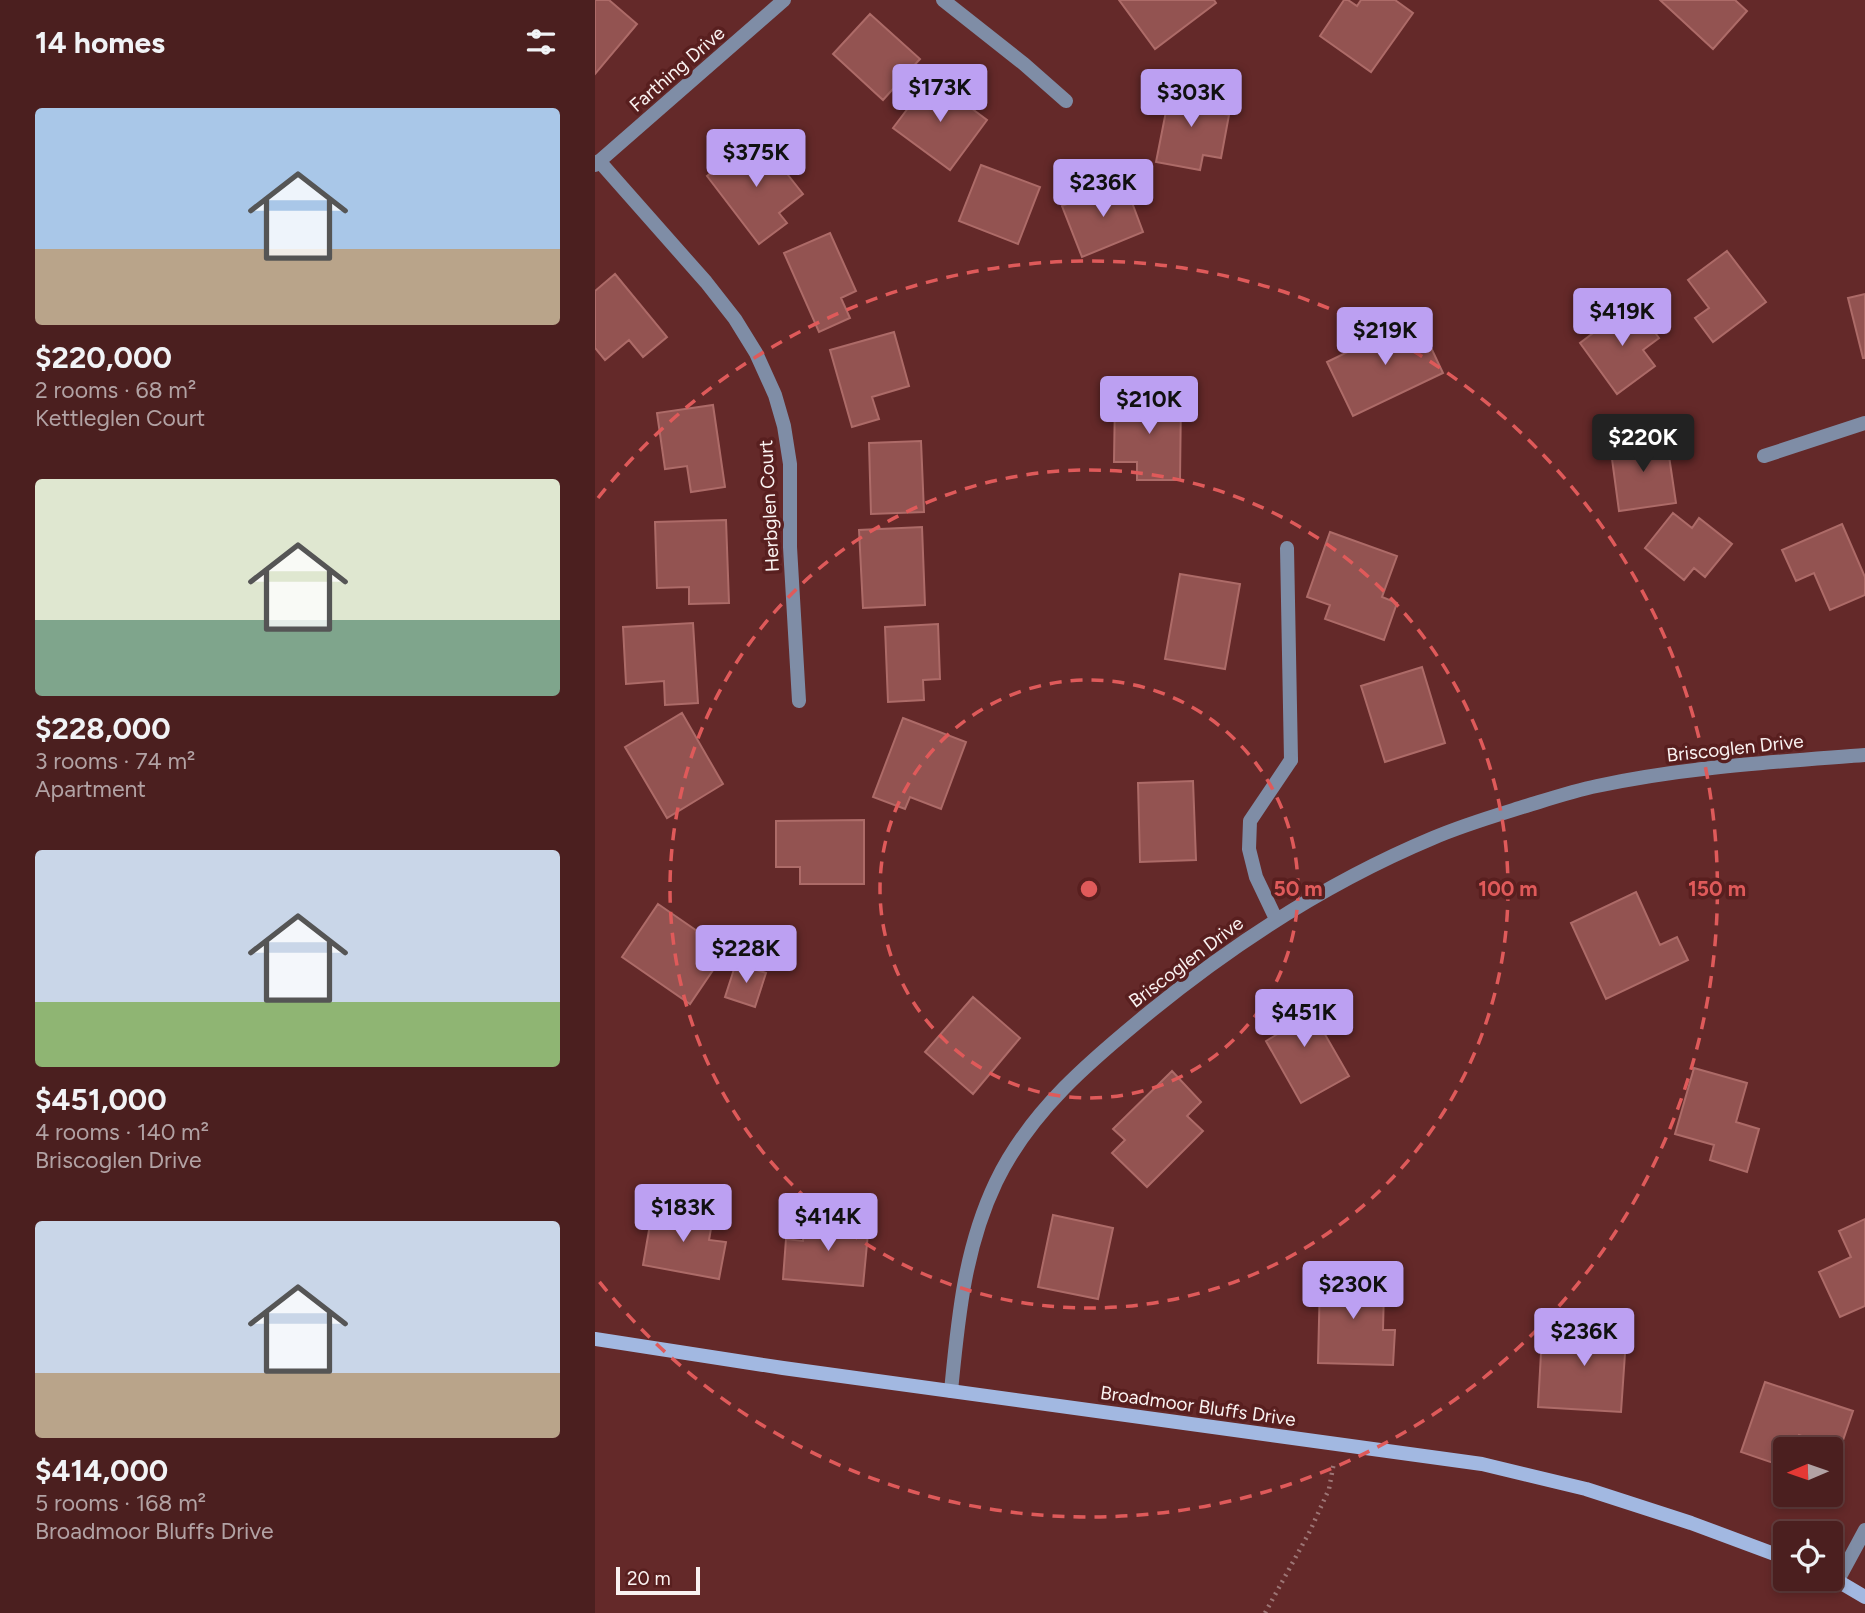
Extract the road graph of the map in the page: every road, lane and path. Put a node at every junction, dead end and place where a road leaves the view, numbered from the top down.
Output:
1 (784, 0) edge
2 (943, 0) edge
3 (1066, 101) dead end
4 (597, 163) edge
5 (1865, 423) edge
6 (1764, 456) dead end
7 (1287, 548) dead end
8 (799, 701) dead end
9 (1865, 755) edge
10 (1276, 919) junction
11 (595, 1339) edge
12 (951, 1391) junction
13 (1337, 1444) junction
14 (1865, 1530) edge
15 (1773, 1554) edge
16 (1843, 1564) edge
17 (1843, 1584) edge
18 (1865, 1597) edge
19 (1265, 1613) edge

1 - 4 street, Farthing Drive
2 - 3 street
4 - 8 street, Herbglen Court
5 - 6 street
7 - 10 street
9 - 10 street, Briscoglen Drive
10 - 12 street, Briscoglen Drive
11 - 12 street, Broadmoor Bluffs Drive
12 - 13 street, Broadmoor Bluffs Drive
13 - 15 street, Broadmoor Bluffs Drive
13 - 19 path
14 - 16 street
17 - 18 street

